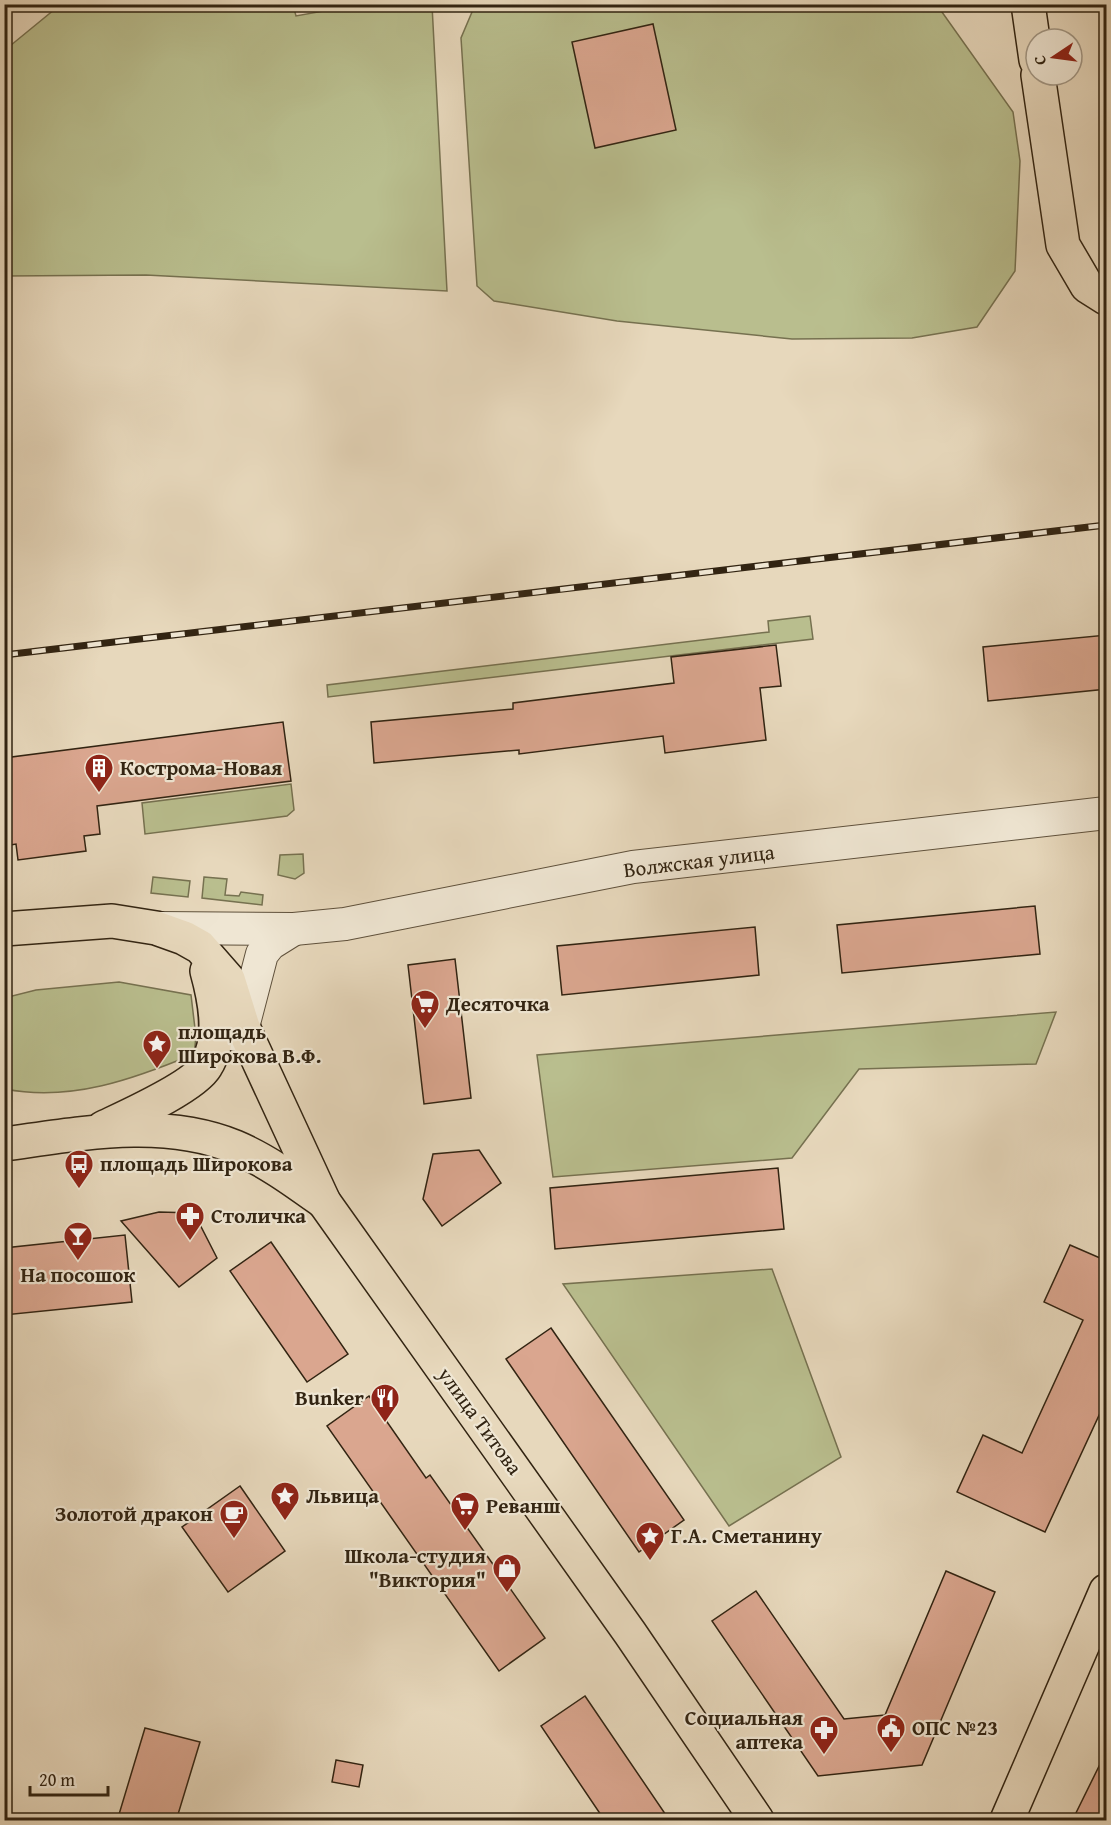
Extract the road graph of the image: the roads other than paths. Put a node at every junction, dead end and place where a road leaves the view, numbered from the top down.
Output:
1 (1028, 4) edge
2 (1031, 27) edge
3 (1040, 87) edge
4 (1107, 298) edge
5 (1107, 813) edge
6 (156, 928) junction
7 (4, 929) edge
8 (294, 929) junction
9 (200, 947) junction
10 (243, 1027) junction
11 (206, 1067) junction
12 (99, 1130) junction
13 (4, 1144) edge
14 (324, 1202) junction
15 (1107, 1591) edge
16 (1013, 1807) edge
17 (750, 1815) edge
18 (779, 1821) edge
19 (981, 1821) edge

1 - 2 main road
3 - 4 main road
5 - 8 street, Волжская улица
6 - 7 main road
6 - 8 street, Волжская улица
6 - 9 main road
8 - 10 street
9 - 10 main road
9 - 11 main road
10 - 11 street
10 - 14 main road
11 - 12 main road
12 - 13 main road
12 - 14 main road
14 - 17 main road, улица Титова
15 - 16 main road
16 - 19 main road
17 - 18 main road

